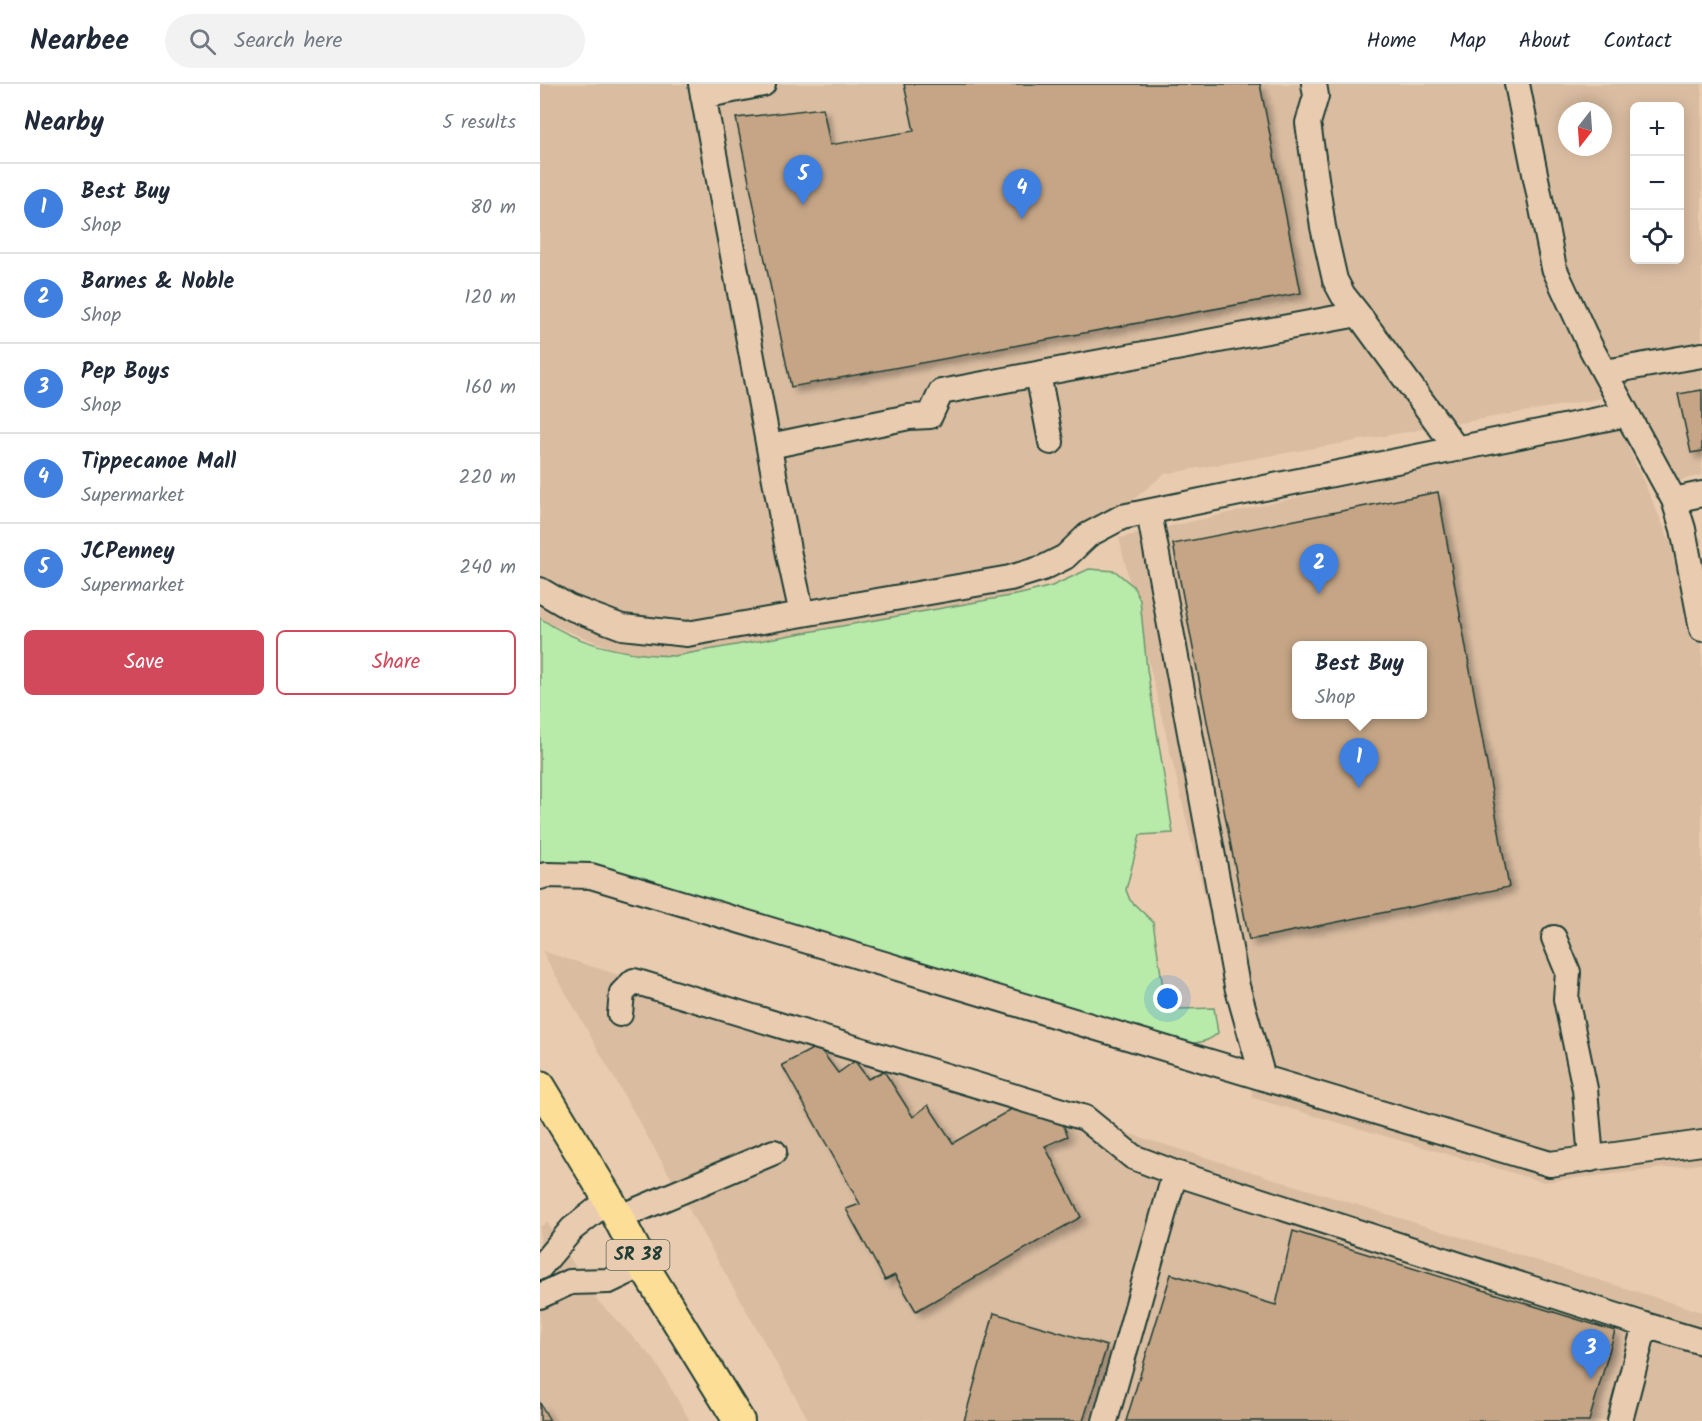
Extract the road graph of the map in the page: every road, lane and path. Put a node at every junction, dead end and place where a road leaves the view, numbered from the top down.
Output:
1 (763, 84) edge
2 (1314, 84) edge
3 (1517, 84) edge
4 (702, 90) edge
5 (1358, 314) junction
6 (1702, 355) edge
7 (1605, 372) junction
8 (1038, 374) junction
9 (1627, 414) junction
10 (1051, 442) dead end
11 (770, 446) junction
12 (1456, 448) junction
13 (1702, 494) edge
14 (1674, 500) junction
15 (1149, 512) junction
16 (1693, 527) edge
17 (1697, 571) edge
18 (540, 590) edge
19 (802, 614) junction
20 (1702, 629) edge
21 (540, 876) edge
22 (1554, 938) dead end
23 (620, 1014) dead end
24 (1263, 1078) junction
25 (540, 1086) edge
26 (1702, 1143) edge
27 (774, 1152) dead end
28 (1591, 1159) junction
29 (1175, 1173) junction
30 (614, 1209) junction
31 (644, 1265) junction
32 (540, 1267) edge
33 (540, 1296) edge
34 (1645, 1325) junction
35 (1702, 1342) edge
36 (739, 1421) edge
37 (1105, 1421) edge
38 (1620, 1421) edge

1 - 4 street
2 - 5 street
3 - 7 street
4 - 11 street
5 - 8 street
5 - 12 street
6 - 7 street
7 - 9 street
8 - 10 street
8 - 11 street
9 - 12 street
9 - 14 street
11 - 19 street
12 - 15 street
13 - 14 street
14 - 16 street
15 - 19 street
15 - 24 street
16 - 17 street
17 - 20 street
18 - 19 street
21 - 24 street
22 - 28 street
23 - 29 street
24 - 28 street
25 - 30 main road, SR 38
26 - 28 street
27 - 30 street
29 - 34 street
29 - 37 street
30 - 31 main road, SR 38
30 - 32 street
31 - 33 street
31 - 36 main road, SR 38
34 - 35 street
34 - 38 street

